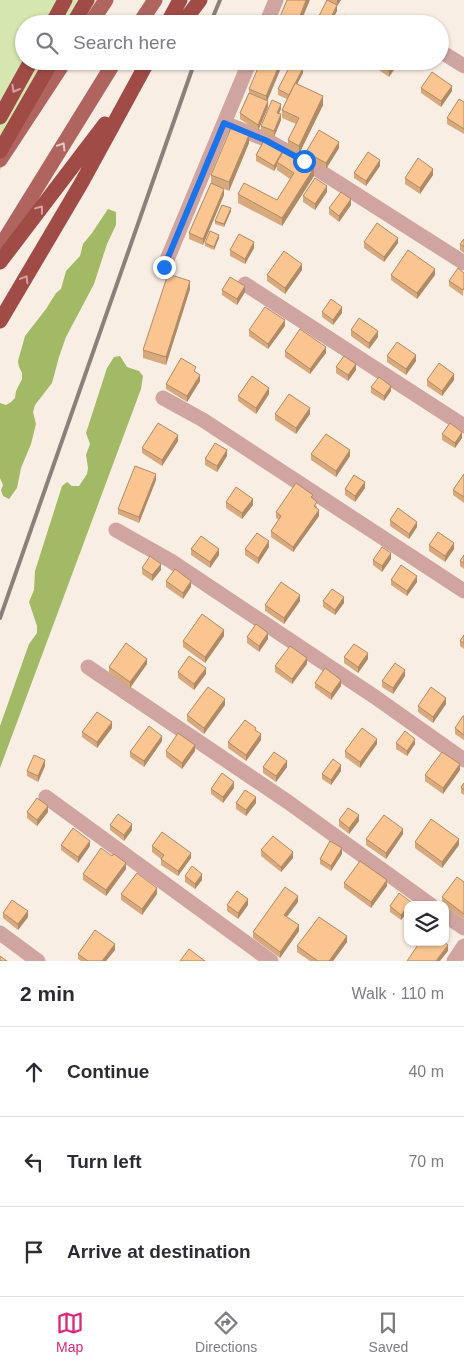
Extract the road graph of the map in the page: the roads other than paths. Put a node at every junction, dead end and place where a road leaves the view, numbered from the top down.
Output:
1 (65, 0) edge
2 (87, 0) edge
3 (106, 0) edge
4 (155, 0) edge
5 (180, 0) edge
6 (200, 0) edge
7 (276, 0) edge
8 (57, 15) edge
9 (78, 15) edge
10 (96, 15) edge
11 (145, 15) edge
12 (172, 15) edge
13 (189, 15) edge
14 (270, 15) edge
15 (449, 57) edge
16 (464, 66) edge
17 (26, 70) edge
18 (47, 70) edge
19 (59, 70) edge
20 (108, 70) edge
21 (143, 70) edge
22 (147, 70) edge
23 (246, 70) edge
24 (0, 117) edge
25 (224, 123) junction
26 (0, 150) edge
27 (0, 160) edge
28 (0, 247) edge
29 (0, 262) edge
30 (464, 263) edge
31 (164, 267) dead end
32 (245, 284) edge
33 (0, 321) edge
34 (163, 398) dead end
35 (464, 426) edge
36 (116, 530) dead end
37 (464, 591) edge
38 (88, 668) dead end
39 (464, 760) edge
40 (46, 797) dead end
41 (425, 901) edge
42 (449, 918) edge
43 (464, 928) edge
44 (0, 933) edge
45 (464, 946) edge
46 (38, 961) edge
47 (271, 961) edge
48 (454, 961) edge

1 - 8 highway
2 - 9 highway
3 - 10 main road
4 - 11 main road
5 - 12 highway
6 - 13 highway
7 - 14 street
15 - 16 street
17 -> 24 highway
18 - 26 highway
19 - 27 main road
28 -> 20 main road
33 -> 21 highway
29 -> 22 highway
23 - 25 street
25 - 30 street
25 - 31 street
32 - 35 street
34 - 37 street
36 - 39 street
38 - 41 street
40 - 47 street
42 - 43 street
44 - 46 street
45 - 48 street

